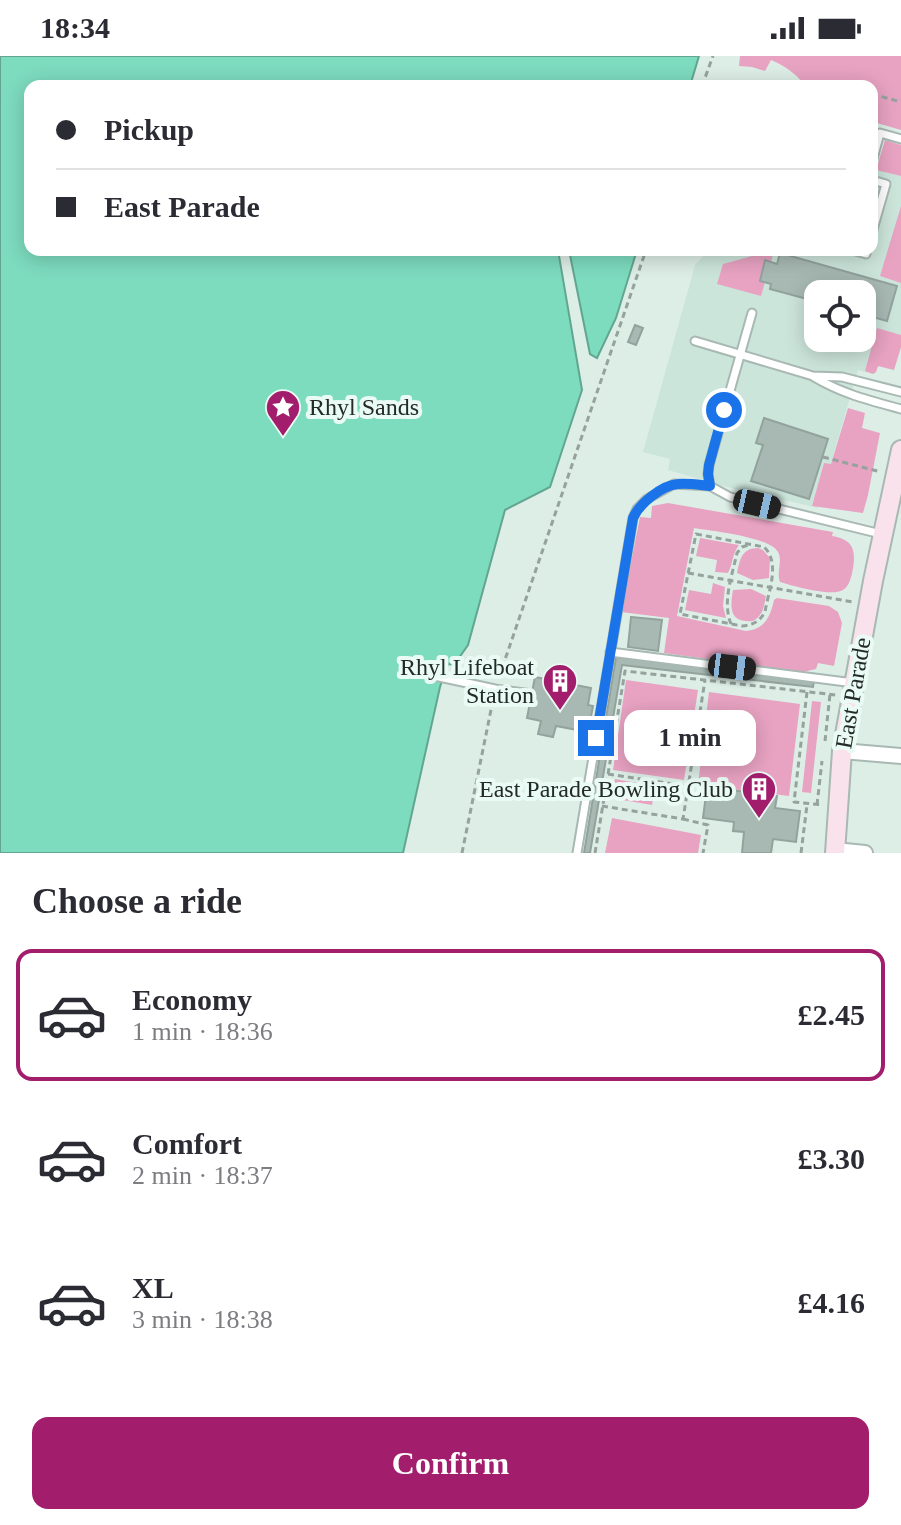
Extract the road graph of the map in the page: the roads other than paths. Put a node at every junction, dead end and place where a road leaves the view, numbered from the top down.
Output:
1 (901, 139) edge
2 (878, 140) edge
3 (878, 182) edge
4 (878, 212) edge
5 (752, 313) dead end
6 (695, 341) dead end
7 (739, 355) junction
8 (813, 376) junction
9 (901, 392) edge
10 (901, 409) edge
11 (901, 450) edge
12 (710, 486) junction
13 (883, 534) junction
14 (610, 652) junction
15 (430, 675) dead end
16 (853, 690) junction
17 (532, 694) dead end
18 (842, 751) junction
19 (901, 756) edge
20 (835, 852) edge
21 (577, 853) edge
22 (865, 853) edge

1 - 2 lane
3 - 4 lane
5 - 7 lane
6 - 7 lane
7 - 8 lane
7 - 12 lane
8 - 9 lane
8 - 10 lane
11 - 13 main road, East Parade
12 - 13 lane
12 - 14 lane
13 - 16 main road, East Parade
14 - 16 lane
14 - 21 lane
15 - 17 lane
16 - 18 main road, East Parade
18 - 19 street
18 - 20 main road, East Parade
20 - 22 street

